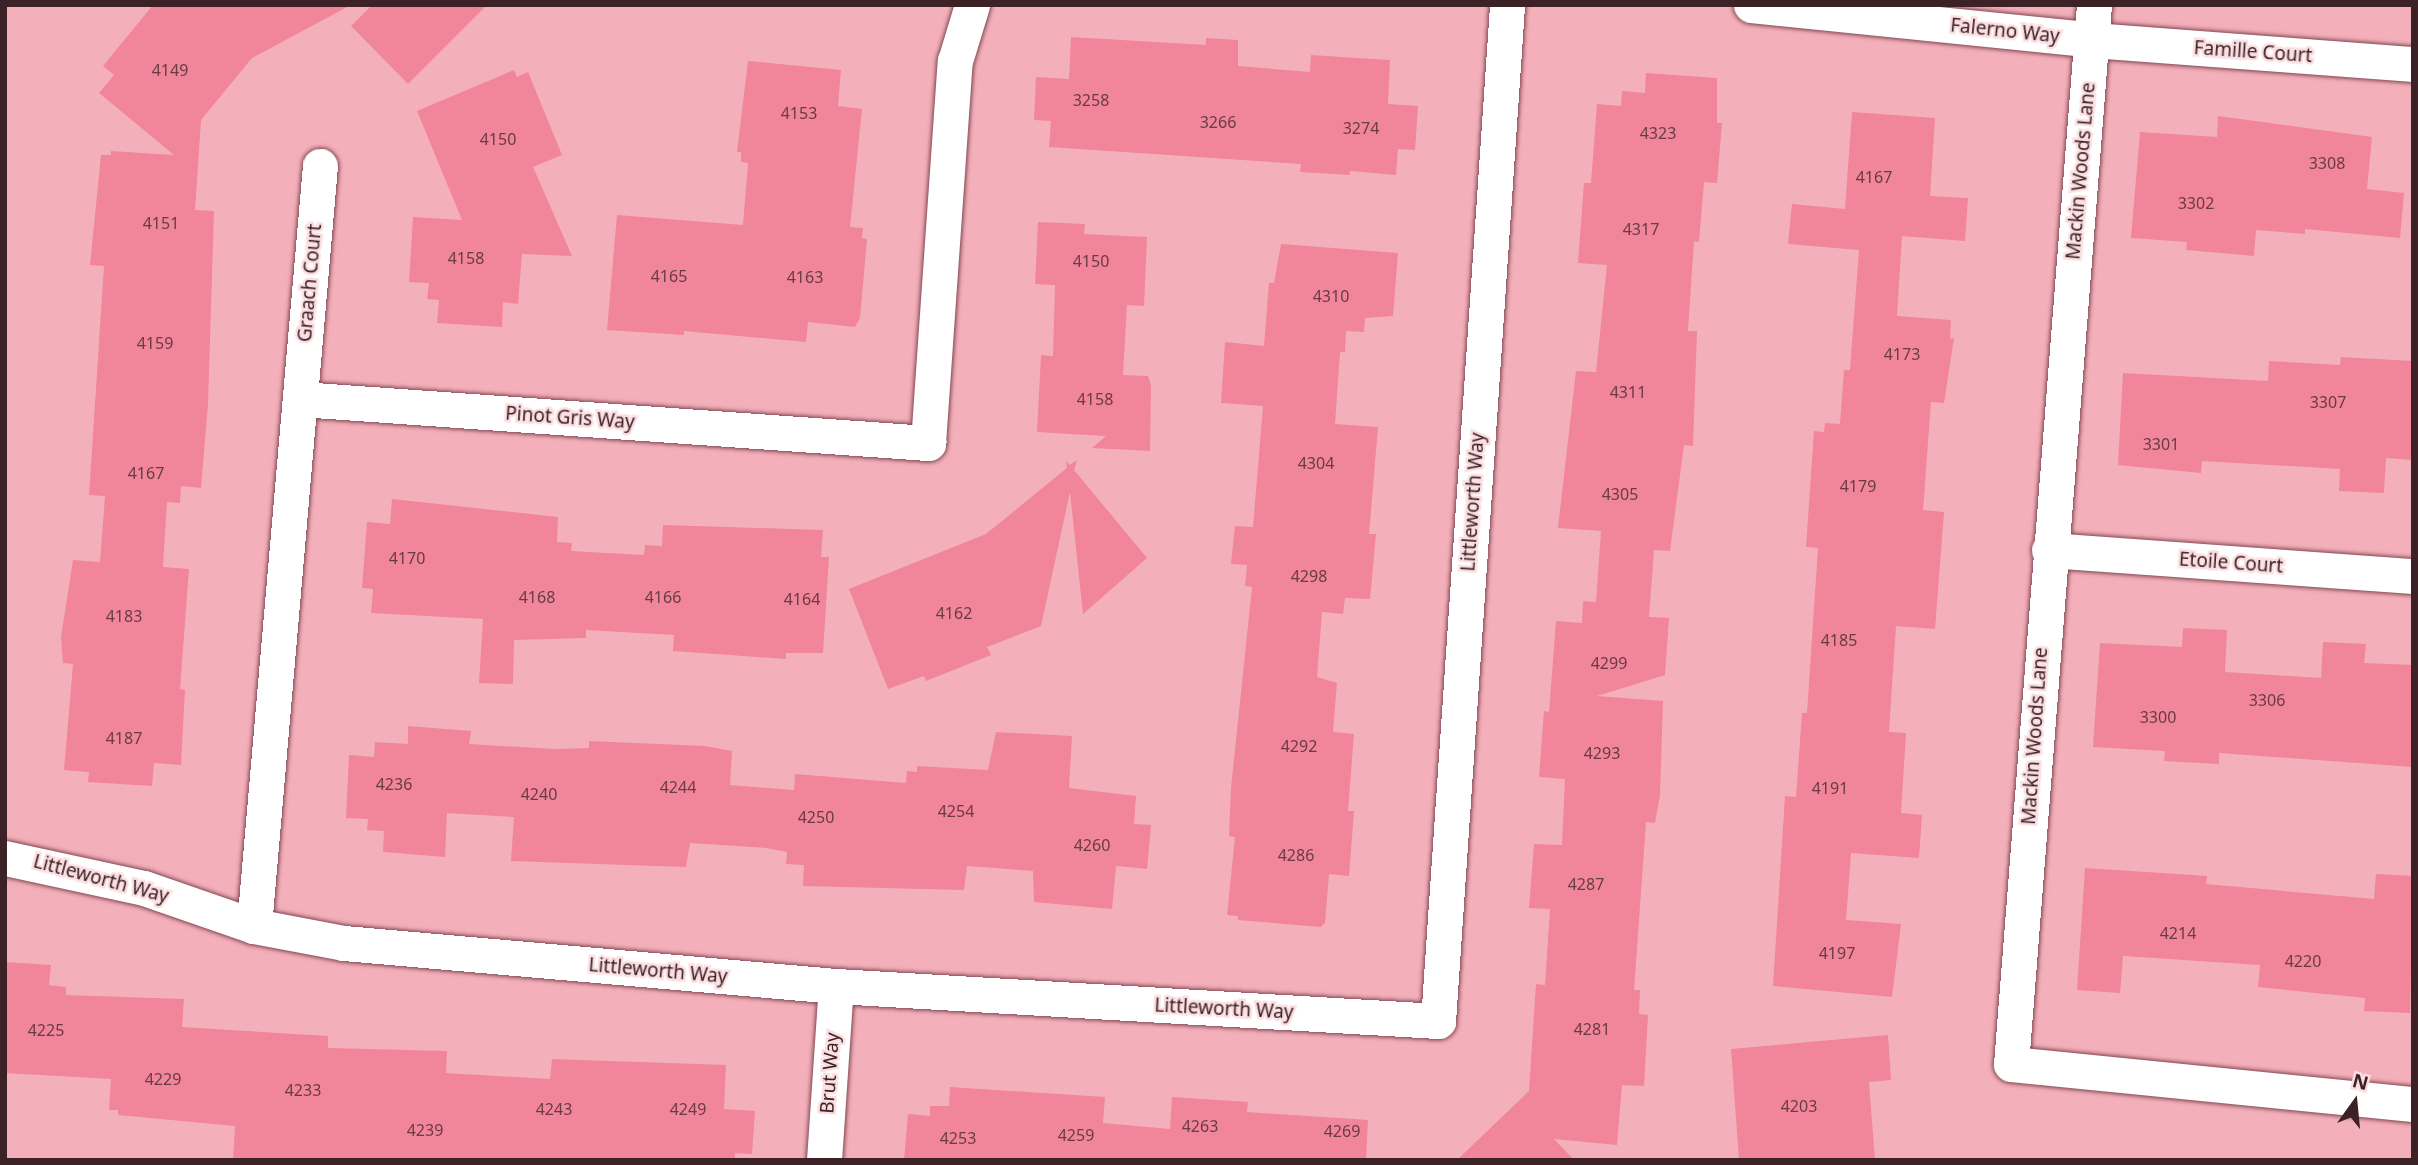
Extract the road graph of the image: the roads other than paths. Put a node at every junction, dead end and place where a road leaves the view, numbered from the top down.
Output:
1 (972, 5) edge
2 (1507, 5) edge
3 (1751, 5) edge
4 (2094, 5) edge
5 (2092, 40) junction
6 (2413, 64) edge
7 (320, 166) dead end
8 (300, 399) junction
9 (2049, 550) junction
10 (2413, 576) edge
11 (5, 858) edge
12 (254, 926) junction
13 (836, 986) junction
14 (2413, 1104) edge
15 (824, 1160) edge

1 - 8 street, Pinot Gris Way
2 - 13 street, Littleworth Way
3 - 5 street, Falerno Way
4 - 5 street, Mackin Woods Lane
5 - 6 street, Famille Court
5 - 9 street, Mackin Woods Lane
7 - 8 street, Graach Court
8 - 12 street
9 - 10 street, Etoile Court
9 - 14 street, Mackin Woods Lane
11 - 12 street, Littleworth Way
12 - 13 street, Littleworth Way
13 - 15 street, Brut Way

